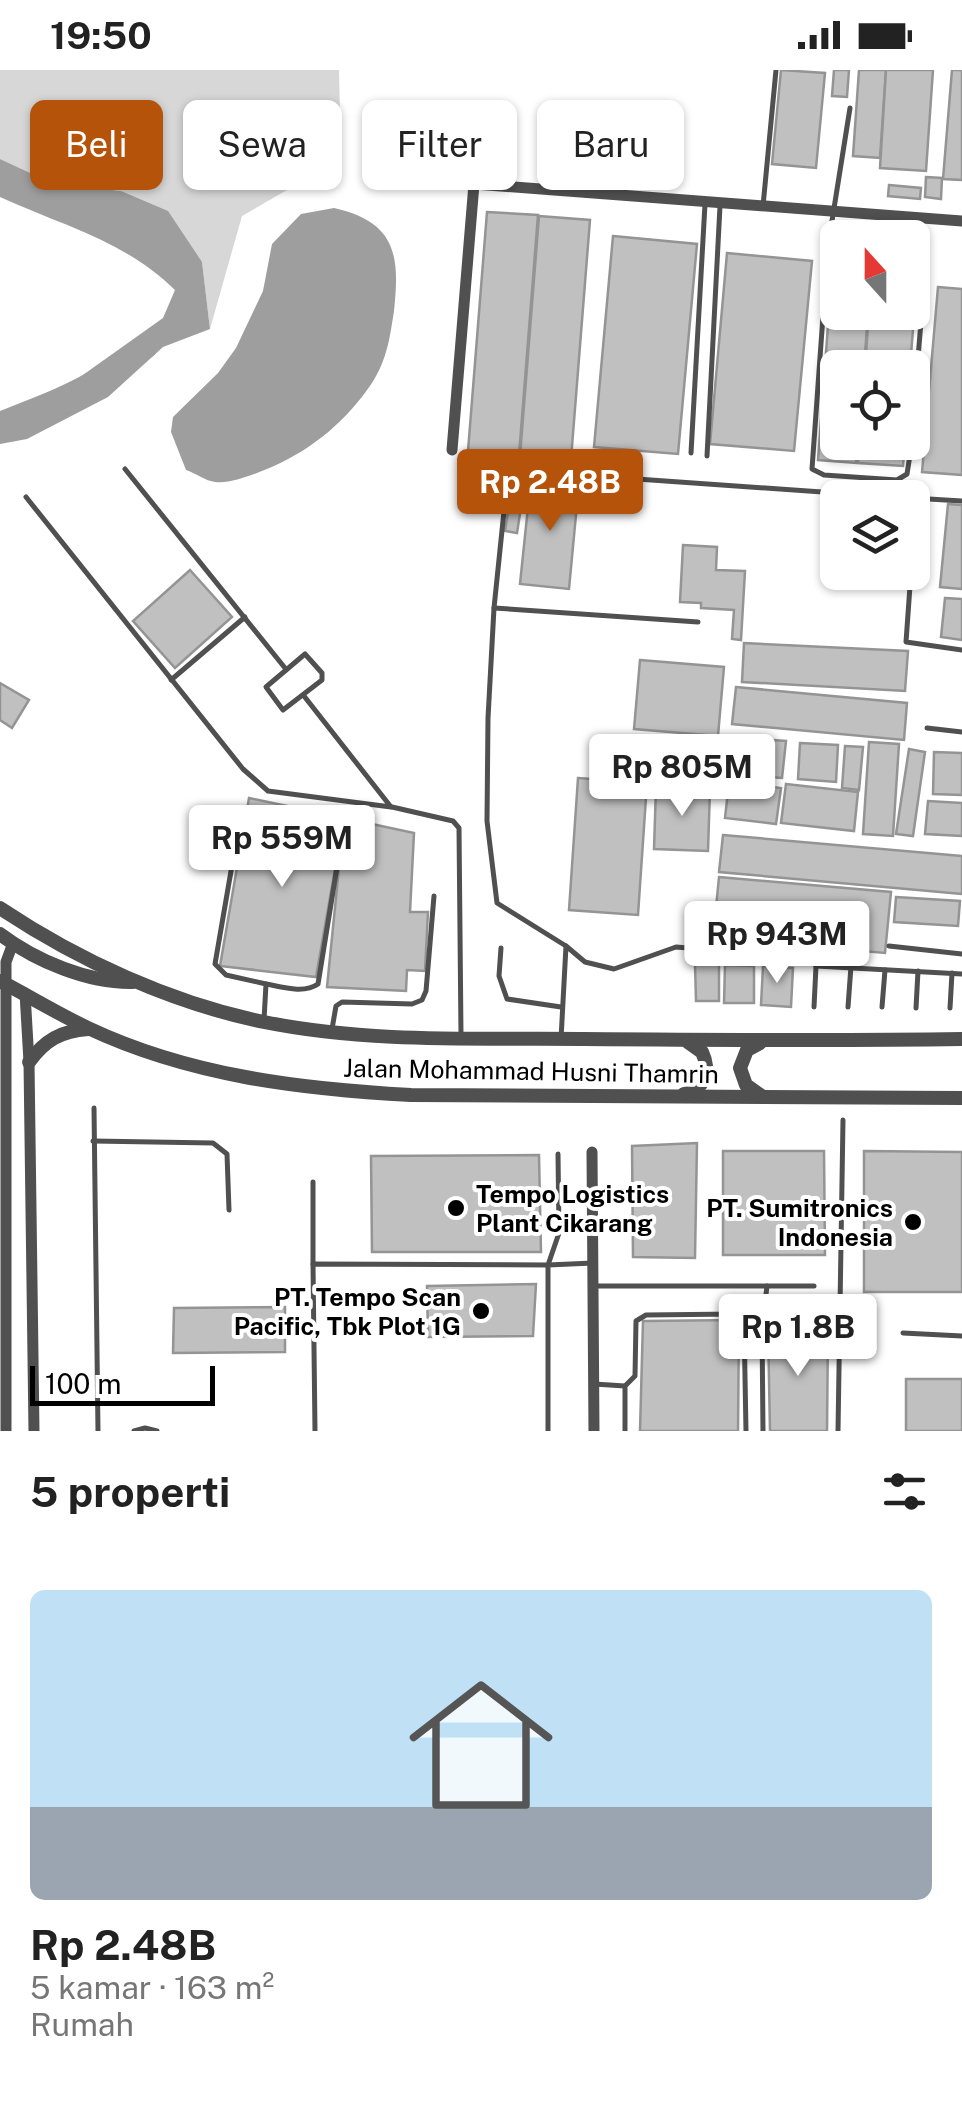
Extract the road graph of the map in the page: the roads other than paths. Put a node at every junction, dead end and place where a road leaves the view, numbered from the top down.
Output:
1 (776, 70) edge
2 (850, 108) dead end
3 (706, 202) junction
4 (720, 203) junction
5 (763, 206) junction
6 (834, 212) junction
7 (833, 220) edge
8 (962, 221) edge
9 (820, 358) edge
10 (452, 450) dead end
11 (692, 453) dead end
12 (707, 456) dead end
13 (910, 460) edge
14 (125, 469) dead end
15 (820, 492) edge
16 (26, 497) dead end
17 (930, 499) edge
18 (962, 501) edge
19 (910, 590) edge
20 (494, 608) junction
21 (245, 617) junction
22 (698, 622) dead end
23 (962, 650) edge
24 (285, 668) junction
25 (171, 680) junction
26 (304, 696) junction
27 (927, 728) dead end
28 (962, 732) edge
29 (391, 807) junction
30 (241, 813) dead end
31 (337, 867) dead end
32 (434, 896) dead end
33 (0, 908) edge
34 (6, 939) edge
35 (566, 946) junction
36 (889, 946) dead end
37 (502, 948) dead end
38 (962, 954) edge
39 (816, 966) junction
40 (851, 966) junction
41 (885, 968) junction
42 (918, 971) junction
43 (952, 973) junction
44 (962, 974) edge
45 (3, 982) edge
46 (139, 982) junction
47 (266, 984) junction
48 (25, 993) junction
49 (882, 1006) dead end
50 (561, 1007) junction
51 (814, 1007) dead end
52 (848, 1007) dead end
53 (916, 1008) dead end
54 (950, 1008) dead end
55 (264, 1022) junction
56 (89, 1029) junction
57 (331, 1030) junction
58 (461, 1038) junction
59 (561, 1039) junction
60 (962, 1039) edge
61 (682, 1041) junction
62 (764, 1042) junction
63 (29, 1062) junction
64 (681, 1095) junction
65 (764, 1097) junction
66 (962, 1098) edge
67 (94, 1108) dead end
68 (844, 1120) dead end
69 (94, 1141) junction
70 (592, 1152) dead end
71 (558, 1154) dead end
72 (312, 1182) dead end
73 (229, 1210) dead end
74 (593, 1262) junction
75 (312, 1264) junction
76 (548, 1264) junction
77 (593, 1286) junction
78 (767, 1286) junction
79 (814, 1286) dead end
80 (903, 1334) dead end
81 (962, 1336) edge
82 (594, 1384) junction
83 (625, 1386) junction
84 (145, 1430) edge
85 (6, 1431) edge
86 (34, 1431) edge
87 (98, 1431) edge
88 (134, 1431) edge
89 (157, 1431) edge
90 (315, 1431) edge
91 (548, 1431) edge
92 (594, 1431) edge
93 (625, 1431) edge
94 (746, 1431) edge
95 (762, 1431) edge
96 (838, 1431) edge

1 - 5 lane
2 - 6 lane
3 - 4 street
3 - 10 street
3 - 11 lane
4 - 5 street
4 - 12 lane
5 - 6 street
6 - 7 lane
6 - 8 street
9 - 13 lane
14 - 21 lane
15 - 20 lane
16 - 25 lane
17 - 18 lane
19 - 23 lane
20 - 22 lane
20 - 35 lane
21 - 24 lane
21 - 25 lane
24 - 26 lane
24 - 26 lane
25 - 29 lane
26 - 29 lane
27 - 28 lane
29 - 58 lane
30 - 47 lane
31 - 47 lane
32 - 57 lane
33 - 46 street, Jalan Mohammad Husni Thamrin
34 - 45 street
34 - 46 street
35 - 39 lane
35 - 50 lane
36 - 38 lane
37 - 50 lane
39 - 40 lane
39 - 51 lane
40 - 41 lane
40 - 52 lane
41 - 42 lane
41 - 49 lane
42 - 43 lane
42 - 53 lane
43 - 44 lane
43 - 54 lane
45 - 48 street, Jalan Mohammad Husni Thamrin
45 - 85 street
46 - 55 street, Jalan Mohammad Husni Thamrin
47 - 55 lane
48 - 56 street, Jalan Mohammad Husni Thamrin
48 - 63 street
50 - 59 lane
55 - 57 street, Jalan Mohammad Husni Thamrin
56 - 63 street
56 - 64 street, Jalan Mohammad Husni Thamrin
57 - 58 street, Jalan Mohammad Husni Thamrin
58 - 59 street, Jalan Mohammad Husni Thamrin
59 - 61 street, Jalan Mohammad Husni Thamrin
60 - 62 street, Jalan Mohammad Husni Thamrin
61 - 62 street, Jalan Mohammad Husni Thamrin
61 - 64 street
62 - 65 street
63 - 86 street
64 - 65 street, Jalan Mohammad Husni Thamrin
65 - 66 street, Jalan Mohammad Husni Thamrin
67 - 69 lane
68 - 96 lane
69 - 73 lane
69 - 87 lane
70 - 74 street
71 - 76 lane
72 - 75 lane
74 - 76 lane
74 - 77 street
75 - 76 lane
75 - 90 lane
76 - 91 lane
77 - 78 lane
77 - 82 street
78 - 79 lane
78 - 95 lane
80 - 81 lane
82 - 83 lane
82 - 92 street
83 - 93 lane
83 - 94 lane
84 - 88 lane
84 - 89 lane

